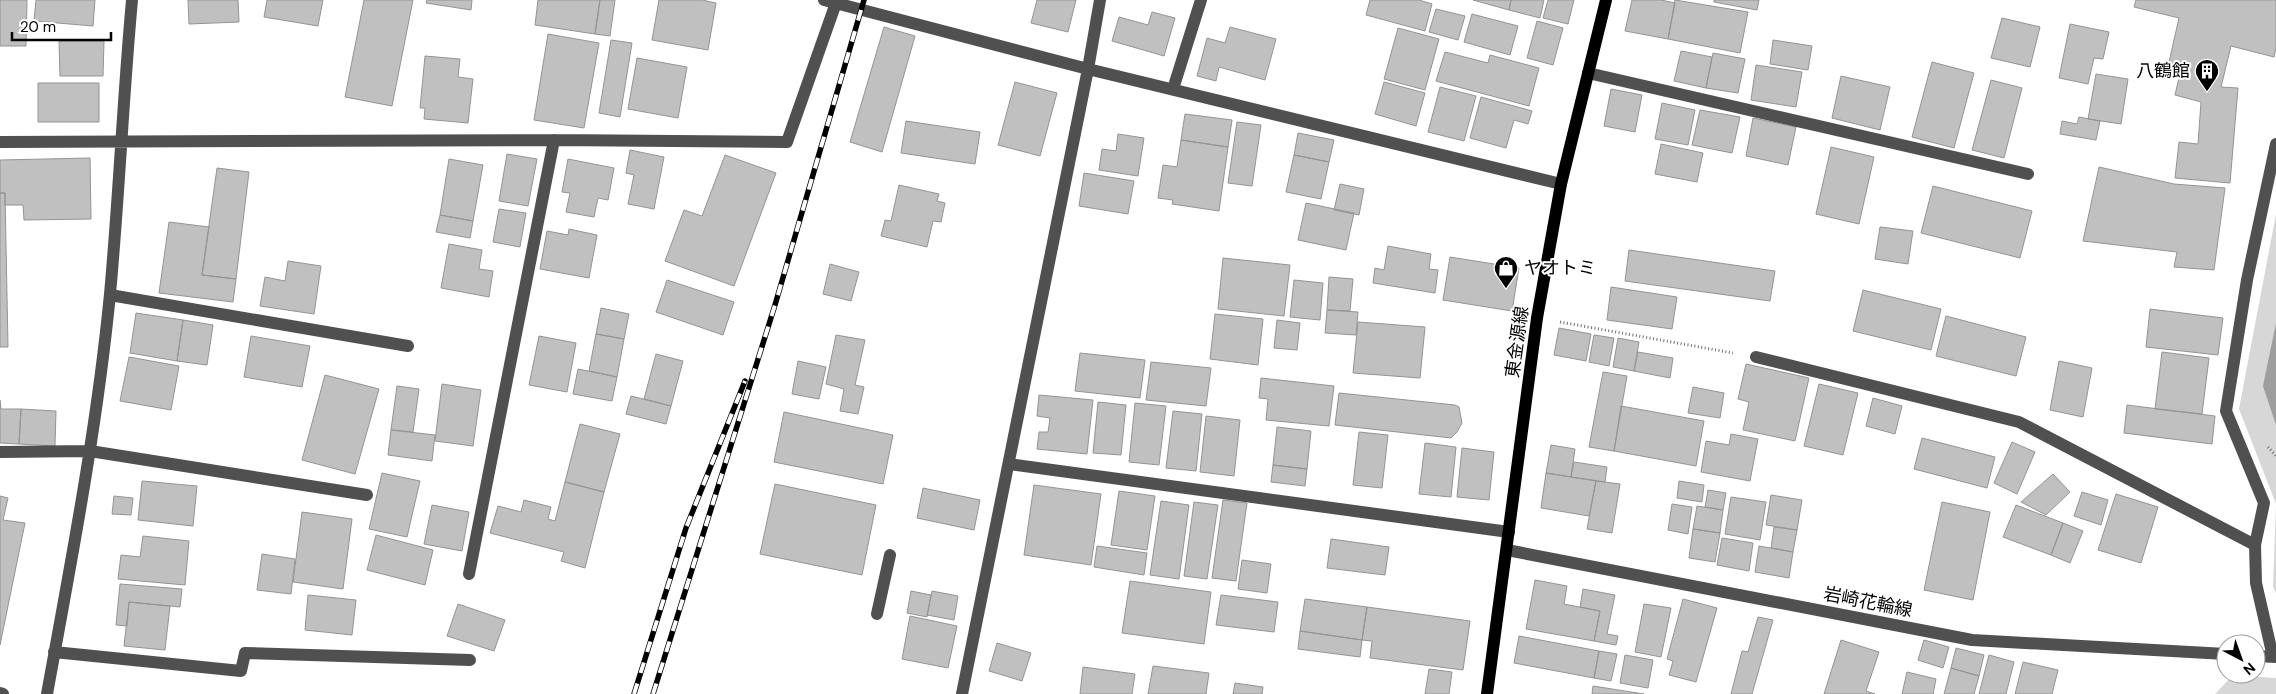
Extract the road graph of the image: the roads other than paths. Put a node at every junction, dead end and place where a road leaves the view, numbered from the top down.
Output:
1 (132, 0) edge
2 (824, 0) edge
3 (1100, 0) edge
4 (1201, 0) edge
5 (1606, 0) edge
6 (837, 2) edge
7 (1088, 69) junction
8 (1588, 73) junction
9 (1173, 89) junction
10 (554, 140) junction
11 (0, 142) edge
12 (120, 142) junction
13 (2276, 144) edge
14 (2028, 174) dead end
15 (1561, 184) junction
16 (110, 295) junction
17 (408, 346) dead end
18 (1756, 357) road end
19 (90, 451) junction
20 (0, 452) edge
21 (1009, 464) junction
22 (367, 495) dead end
23 (1509, 532) junction
24 (2255, 545) junction
25 (1507, 550) junction
26 (890, 555) dead end
27 (469, 574) dead end
28 (877, 614) dead end
29 (54, 652) junction
30 (2216, 653) edge
31 (2274, 657) edge
32 (470, 660) dead end
33 (47, 694) edge
34 (962, 694) edge
35 (1487, 694) edge

1 - 12 street
2 - 6 street
3 - 7 street
4 - 9 street
5 - 8 main road, 東金源線
6 - 7 street
6 - 10 street
7 - 9 street
7 - 21 street
8 - 14 street
8 - 15 main road, 東金源線
9 - 15 street
10 - 12 street
10 - 27 street
11 - 12 street
12 - 16 street
13 - 24 street
15 - 23 main road, 東金源線
16 - 17 street
16 - 19 street
18 - 24 street
19 - 20 street
19 - 22 street
19 - 29 street
21 - 23 street
21 - 34 street
23 - 25 main road, 東金源線
24 - 31 street
25 - 30 street, 岩崎花輪線
25 - 35 main road, 東金源線
26 - 28 street
29 - 32 street
29 - 33 street

